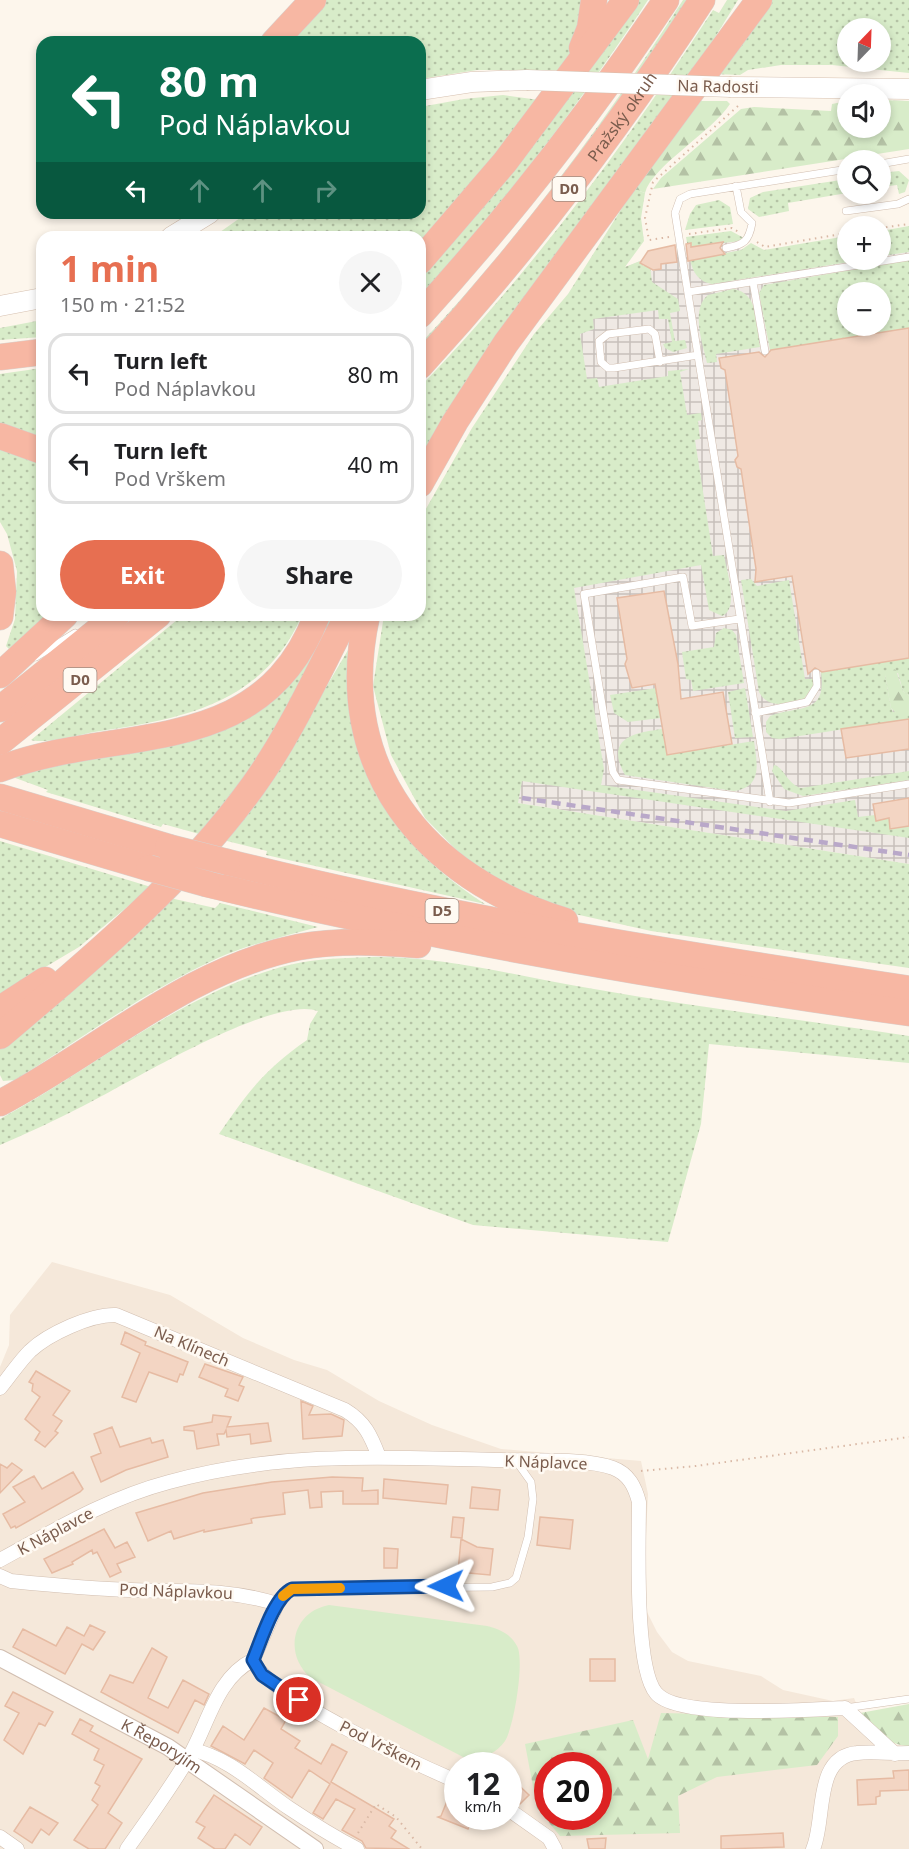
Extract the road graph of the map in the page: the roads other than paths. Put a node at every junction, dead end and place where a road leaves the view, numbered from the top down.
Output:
1 (313, 0) edge
2 (594, 0) edge
3 (626, 0) edge
4 (666, 0) edge
5 (702, 0) edge
6 (745, 0) edge
7 (759, 0) edge
8 (280, 36) edge
9 (697, 81) junction
10 (909, 88) edge
11 (426, 89) edge
12 (553, 99) junction
13 (909, 159) edge
14 (891, 162) edge
15 (837, 171) edge
16 (736, 186) junction
17 (909, 199) edge
18 (846, 211) dead end
19 (200, 219) edge
20 (181, 231) edge
21 (726, 248) dead end
22 (426, 254) edge
23 (909, 257) edge
24 (753, 282) junction
25 (688, 292) junction
26 (36, 299) edge
27 (0, 306) edge
28 (426, 308) edge
29 (765, 351) dead end
30 (36, 353) edge
31 (698, 356) junction
32 (0, 357) edge
33 (426, 359) edge
34 (660, 362) junction
35 (0, 436) edge
36 (36, 449) edge
37 (426, 473) edge
38 (0, 564) edge
39 (0, 616) edge
40 (740, 620) junction
41 (76, 621) edge
42 (103, 621) edge
43 (151, 621) edge
44 (314, 621) edge
45 (345, 621) edge
46 (366, 621) edge
47 (816, 673) dead end
48 (0, 677) edge
49 (0, 709) edge
50 (755, 713) junction
51 (0, 742) edge
52 (0, 769) edge
53 (909, 784) edge
54 (11, 801) edge
55 (770, 802) junction
56 (0, 824) edge
57 (160, 892) junction
58 (659, 951) junction
59 (544, 956) junction
60 (751, 976) junction
61 (909, 989) edge
62 (0, 1009) edge
63 (909, 1013) edge
64 (0, 1036) edge
65 (0, 1103) edge
66 (0, 1388) edge
67 (379, 1457) junction
68 (516, 1460) junction
69 (0, 1560) edge
70 (0, 1576) edge
71 (277, 1604) junction
72 (0, 1658) edge
73 (253, 1660) junction
74 (909, 1699) edge
75 (845, 1708) junction
76 (902, 1754) edge
77 (190, 1755) junction
78 (444, 1776) edge
79 (522, 1819) edge
80 (0, 1837) edge
81 (353, 1847) edge
82 (17, 1849) edge
83 (127, 1849) edge
84 (315, 1849) edge
85 (555, 1849) edge
86 (813, 1849) edge

1 - 8 highway
2 - 12 highway
3 - 12 highway
4 - 28 highway, Pražský okruh / D0
5 - 33 highway, Pražský okruh / D0
6 - 9 highway
7 - 9 highway
9 - 37 highway
10 - 11 main road, Na Radosti, bridge
12 - 22 highway
13 - 14 lane
15 - 16 lane
16 - 21 lane
16 - 25 lane
17 - 18 lane
19 - 20 main road
23 - 24 lane
24 - 25 lane
24 - 29 lane
25 - 31 lane
26 - 27 main road
30 - 32 highway
31 - 34 lane
31 - 40 lane
34 - 34 lane
35 - 36 highway
38 - 39 highway
40 - 50 lane
40 - 55 lane
41 - 48 highway
42 - 49 highway, D0
43 - 51 highway, D0
44 - 52 highway
45 - 57 highway
46 - 58 highway
47 - 50 lane
50 - 55 lane
53 - 55 lane
54 - 58 highway, D5, bridge
56 - 59 highway, D5, bridge
57 - 62 highway
57 - 64 highway
58 - 60 highway, D5
59 - 60 highway, D5
59 - 65 highway
60 - 61 highway, D5
60 - 63 highway, D5
66 - 67 street, Na Klínech
67 - 68 street, K Náplavce
67 - 69 street, K Náplavce
68 - 71 lane
68 - 75 street, K Náplavce
70 - 71 street, Pod Náplavkou
71 - 73 street
72 - 77 street, K Řeporyjím
73 - 77 street
73 - 78 street, Pod Vrškem
74 - 75 lane
75 - 76 street
76 - 86 street
77 - 81 street, K Řeporyjím
77 - 83 street
77 - 84 street, K Řeporyjím
79 - 85 street
80 - 82 street

